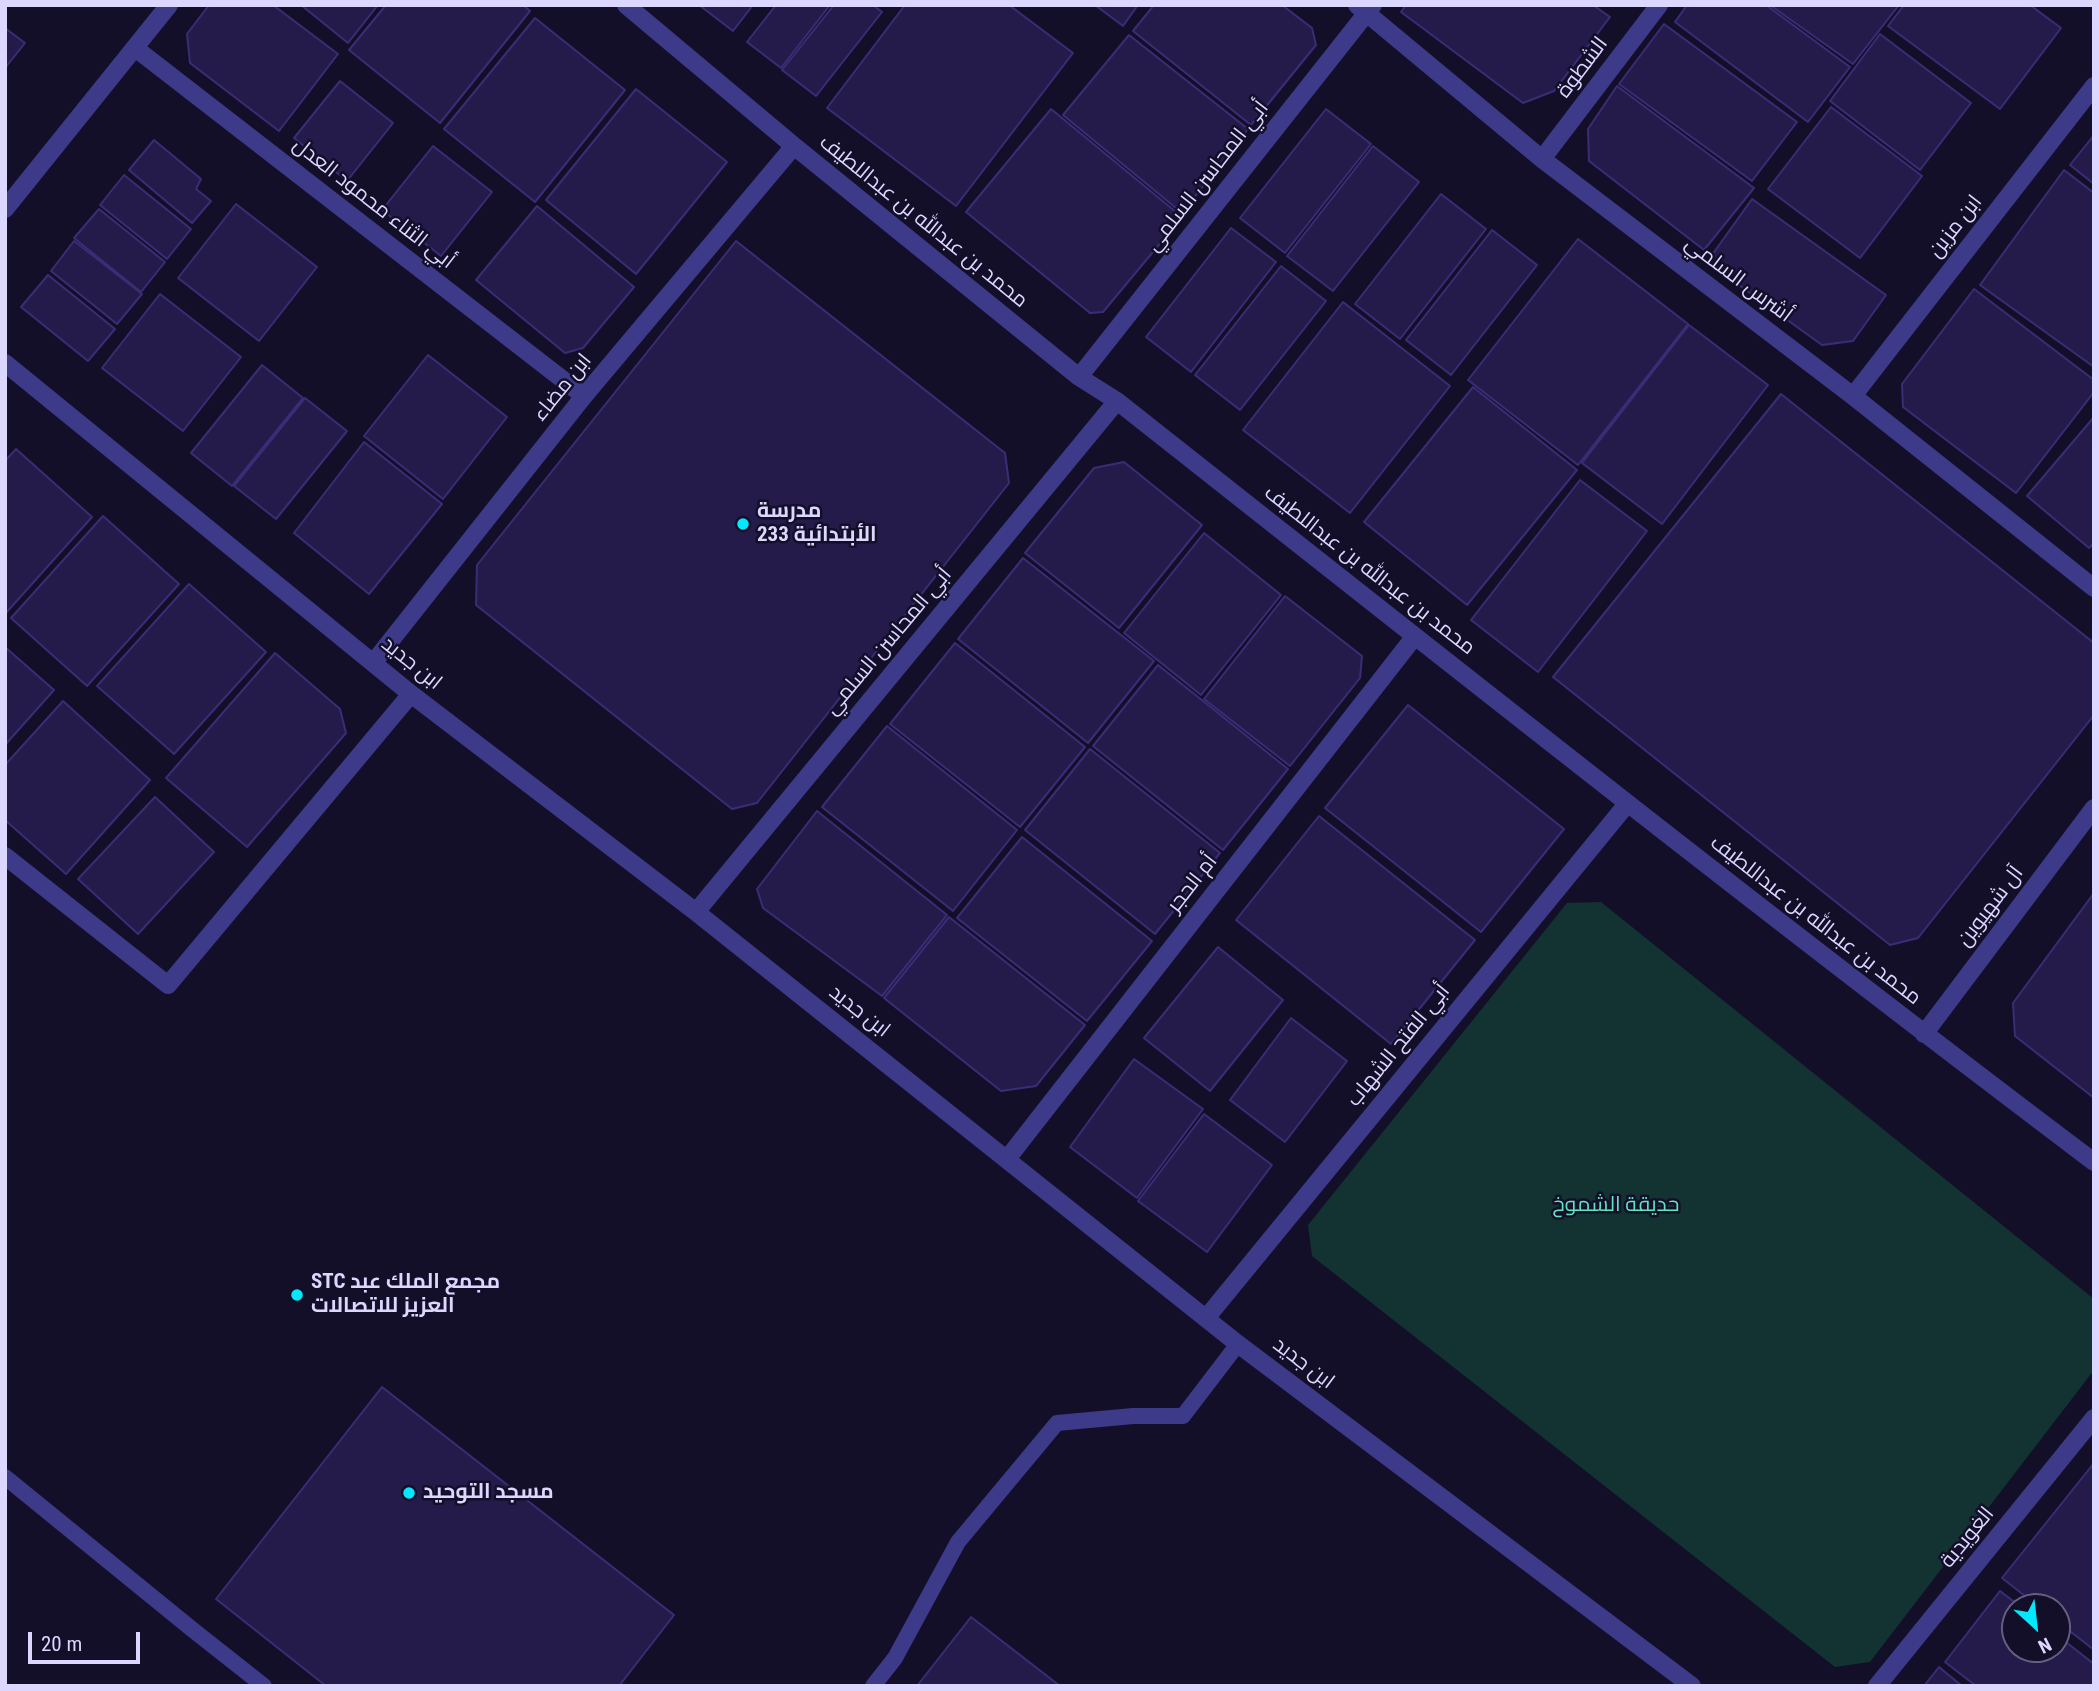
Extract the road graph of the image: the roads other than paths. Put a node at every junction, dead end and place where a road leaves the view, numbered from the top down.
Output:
1 (169, 5) edge
2 (1659, 5) edge
3 (633, 7) edge
4 (1365, 8) edge
5 (135, 48) junction
6 (2094, 86) edge
7 (794, 146) junction
8 (1542, 159) junction
9 (5, 209) edge
10 (5, 363) edge
11 (1079, 377) junction
12 (584, 396) junction
13 (1853, 396) junction
14 (1117, 401) junction
15 (2094, 588) edge
16 (1415, 636) junction
17 (373, 663) junction
18 (411, 694) junction
19 (1627, 804) junction
20 (2094, 808) edge
21 (5, 856) edge
22 (696, 912) junction
23 (1924, 1034) junction
24 (1007, 1159) junction
25 (2094, 1162) edge
26 (1207, 1317) junction
27 (1238, 1344) junction
28 (2094, 1418) edge
29 (5, 1477) edge
30 (264, 1686) edge
31 (873, 1686) edge
32 (1692, 1686) edge
33 (1877, 1686) edge

1 - 5 street
2 - 8 street, الشطوة
3 - 7 street, محمد بن عبدالله بن عبداللطيف
4 - 8 street, أشرس السلمي
4 - 11 street, أبي المحاسن السلمي
5 - 9 street
5 - 12 street, أبي الثناء محمود العدل
6 - 13 street, ابن مزين
7 - 11 street, محمد بن عبدالله بن عبداللطيف
7 - 12 street, ابن مضاء
8 - 13 street, أشرس السلمي
10 - 17 street, ابن جديد
11 - 14 street, محمد بن عبدالله بن عبداللطيف
12 - 17 street, ابن مضاء
13 - 15 street, أشرس السلمي
14 - 16 street, محمد بن عبدالله بن عبداللطيف
14 - 22 street, أبي المحاسن السلمي
16 - 19 street, محمد بن عبدالله بن عبداللطيف
16 - 24 street, أم الحجر
17 - 18 street, ابن جديد
18 - 21 street
18 - 22 street, ابن جديد
19 - 23 street, محمد بن عبدالله بن عبداللطيف
19 - 26 street, أبي الفتح الشهاب
20 - 23 street, آل شهيوين
22 - 24 street, ابن جديد
23 - 25 street, محمد بن عبدالله بن عبداللطيف
24 - 26 street, ابن جديد
26 - 27 street, ابن جديد
27 - 31 lane
27 - 32 street, ابن جديد
28 - 33 street, الغويدية
29 - 30 lane

